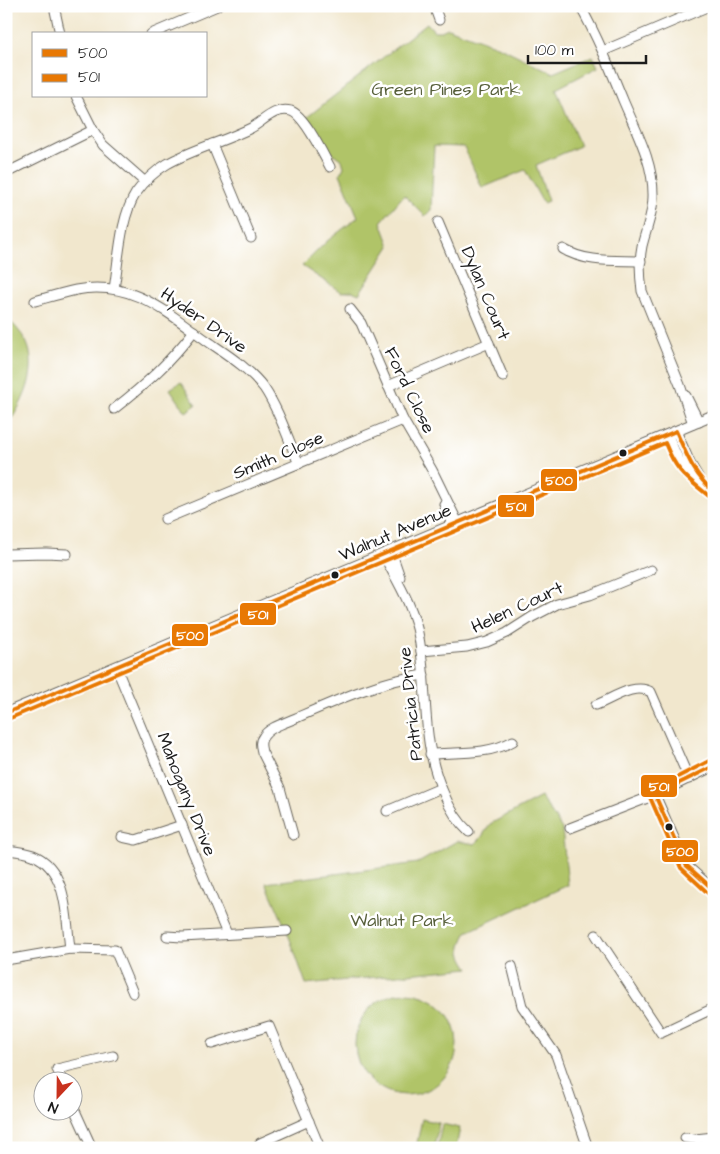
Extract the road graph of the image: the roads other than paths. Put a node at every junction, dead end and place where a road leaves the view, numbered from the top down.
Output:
1 (54, 6) edge
2 (216, 6) edge
3 (434, 6) edge
4 (580, 6) edge
5 (709, 6) edge
6 (440, 20) dead end
7 (60, 32) edge
8 (156, 32) edge
9 (603, 51) junction
10 (77, 98) edge
11 (93, 130) junction
12 (212, 144) junction
13 (330, 167) dead end
14 (6, 173) edge
15 (145, 182) junction
16 (438, 222) dead end
17 (251, 238) dead end
18 (563, 249) dead end
19 (641, 261) junction
20 (114, 289) junction
21 (35, 301) dead end
22 (350, 309) dead end
23 (194, 331) junction
24 (489, 343) junction
25 (503, 377) dead end
26 (388, 386) junction
27 (114, 409) dead end
28 (714, 415) edge
29 (403, 420) junction
30 (696, 423) junction
31 (672, 433) junction
32 (299, 464) junction
33 (714, 492) edge
34 (165, 519) dead end
35 (455, 524) junction
36 (387, 552) junction
37 (6, 554) edge
38 (67, 554) dead end
39 (651, 570) dead end
40 (421, 651) junction
41 (116, 667) junction
42 (424, 675) junction
43 (596, 705) dead end
44 (6, 713) edge
45 (513, 741) dead end
46 (430, 754) junction
47 (714, 766) edge
48 (689, 779) junction
49 (441, 788) junction
50 (655, 795) junction
51 (387, 811) dead end
52 (182, 824) junction
53 (570, 828) dead end
54 (469, 832) dead end
55 (293, 835) dead end
56 (122, 837) dead end
57 (6, 850) edge
58 (714, 890) edge
59 (287, 931) dead end
60 (227, 934) junction
61 (596, 935) dead end
62 (166, 936) dead end
63 (70, 949) junction
64 (6, 960) edge
65 (512, 966) dead end
66 (133, 993) dead end
67 (714, 1008) edge
68 (212, 1044) dead end
69 (113, 1056) dead end
70 (58, 1072) edge
71 (309, 1121) junction
72 (80, 1122) edge
73 (714, 1137) edge
74 (685, 1138) dead end
75 (260, 1143) dead end
76 (92, 1148) edge
77 (320, 1148) edge
78 (588, 1148) edge

1 - 7 street
2 - 8 street
3 - 6 street
4 - 9 street
5 - 9 street
9 - 19 street
10 - 11 street
11 - 14 street
11 - 15 street
12 - 13 street
12 - 15 street
12 - 17 street
15 - 20 street
16 - 24 street, Dylan Court
18 - 19 street
19 - 30 street
20 - 21 street, Hyder Drive
20 - 23 street, Hyder Drive
22 - 26 street, Ford Close
23 - 27 street
23 - 32 street, Hyder Drive
24 - 25 street, Dylan Court
24 - 26 street
26 - 29 street, Ford Close
28 - 30 street, Walnut Avenue
29 - 32 street, Smith Close
29 - 35 street, Ford Close
30 - 31 street, Walnut Avenue
31 - 33 street
31 - 35 street, Walnut Avenue
32 - 34 street, Smith Close
35 - 36 street, Walnut Avenue
36 - 40 street, Patricia Drive
36 - 41 street, Walnut Avenue
37 - 38 street
39 - 40 street, Helen Court
40 - 42 street, Patricia Drive
41 - 44 street, Walnut Avenue
41 - 52 street, Mahogany Drive
42 - 46 street, Patricia Drive
42 - 55 street
43 - 48 street
45 - 46 street
46 - 49 street, Patricia Drive
47 - 48 street
48 - 50 street
49 - 51 street
49 - 54 street, Patricia Drive
50 - 53 street
50 - 58 street
52 - 56 street
52 - 60 street, Mahogany Drive
57 - 63 street
59 - 60 street
60 - 62 street
61 - 67 street
63 - 64 street
63 - 66 street
65 - 78 street
68 - 71 street
69 - 70 street
71 - 75 street
71 - 77 street
72 - 76 street
73 - 74 street

